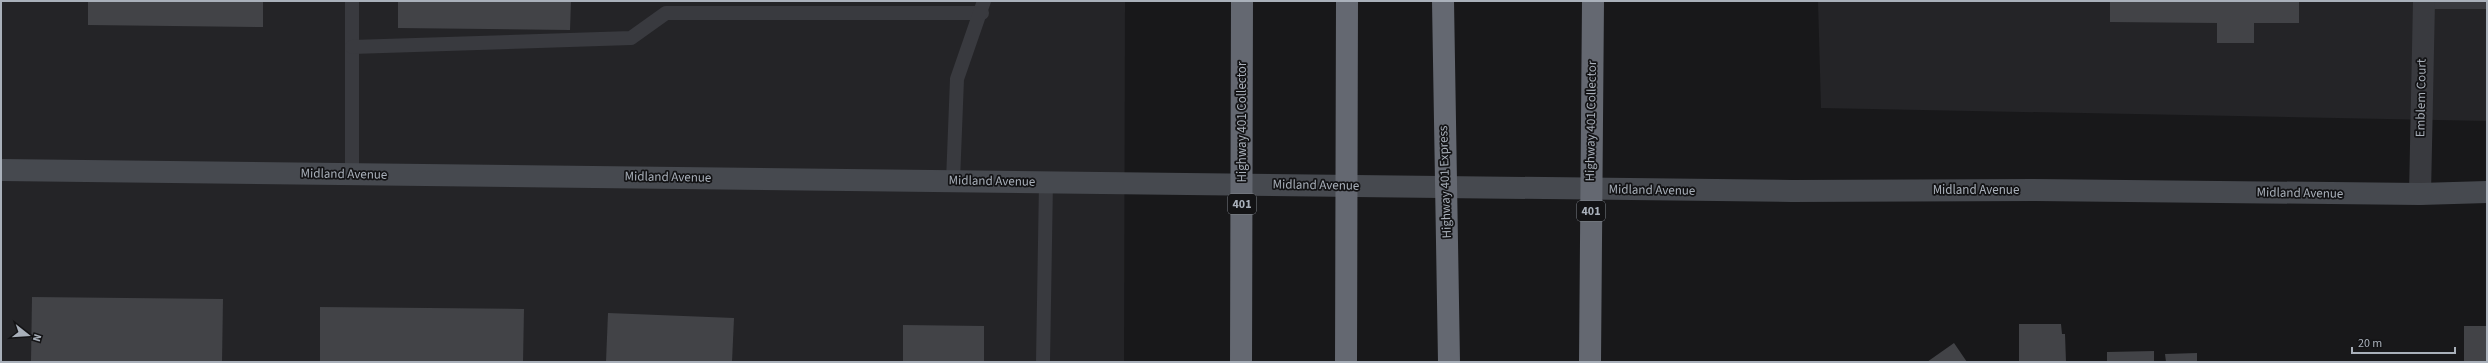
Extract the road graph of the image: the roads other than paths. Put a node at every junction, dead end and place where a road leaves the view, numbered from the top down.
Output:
1 (352, 1) edge
2 (1242, 1) edge
3 (1347, 1) edge
4 (1442, 1) edge
5 (1593, 1) edge
6 (2424, 2) edge
7 (2487, 2) edge
8 (983, 7) edge
9 (352, 47) junction
10 (1, 170) edge
11 (352, 174) junction
12 (953, 181) junction
13 (1046, 182) junction
14 (2487, 192) edge
15 (2420, 194) junction
16 (1043, 362) edge
17 (1241, 362) edge
18 (1346, 362) edge
19 (1449, 362) edge
20 (1590, 362) edge

1 - 9 lane
2 - 17 highway, Highway 401 Collector / 401
3 - 18 highway
4 - 19 highway, Highway 401 Express
5 - 20 highway, Highway 401 Collector / 401
6 - 7 lane
6 - 15 street, Emblem Court
8 - 9 lane
8 - 12 lane
9 - 11 lane
10 - 11 main road, Midland Avenue
11 - 12 main road, Midland Avenue
12 - 13 main road, Midland Avenue
13 - 15 main road, Midland Avenue
13 - 16 lane
14 - 15 main road, Midland Avenue

